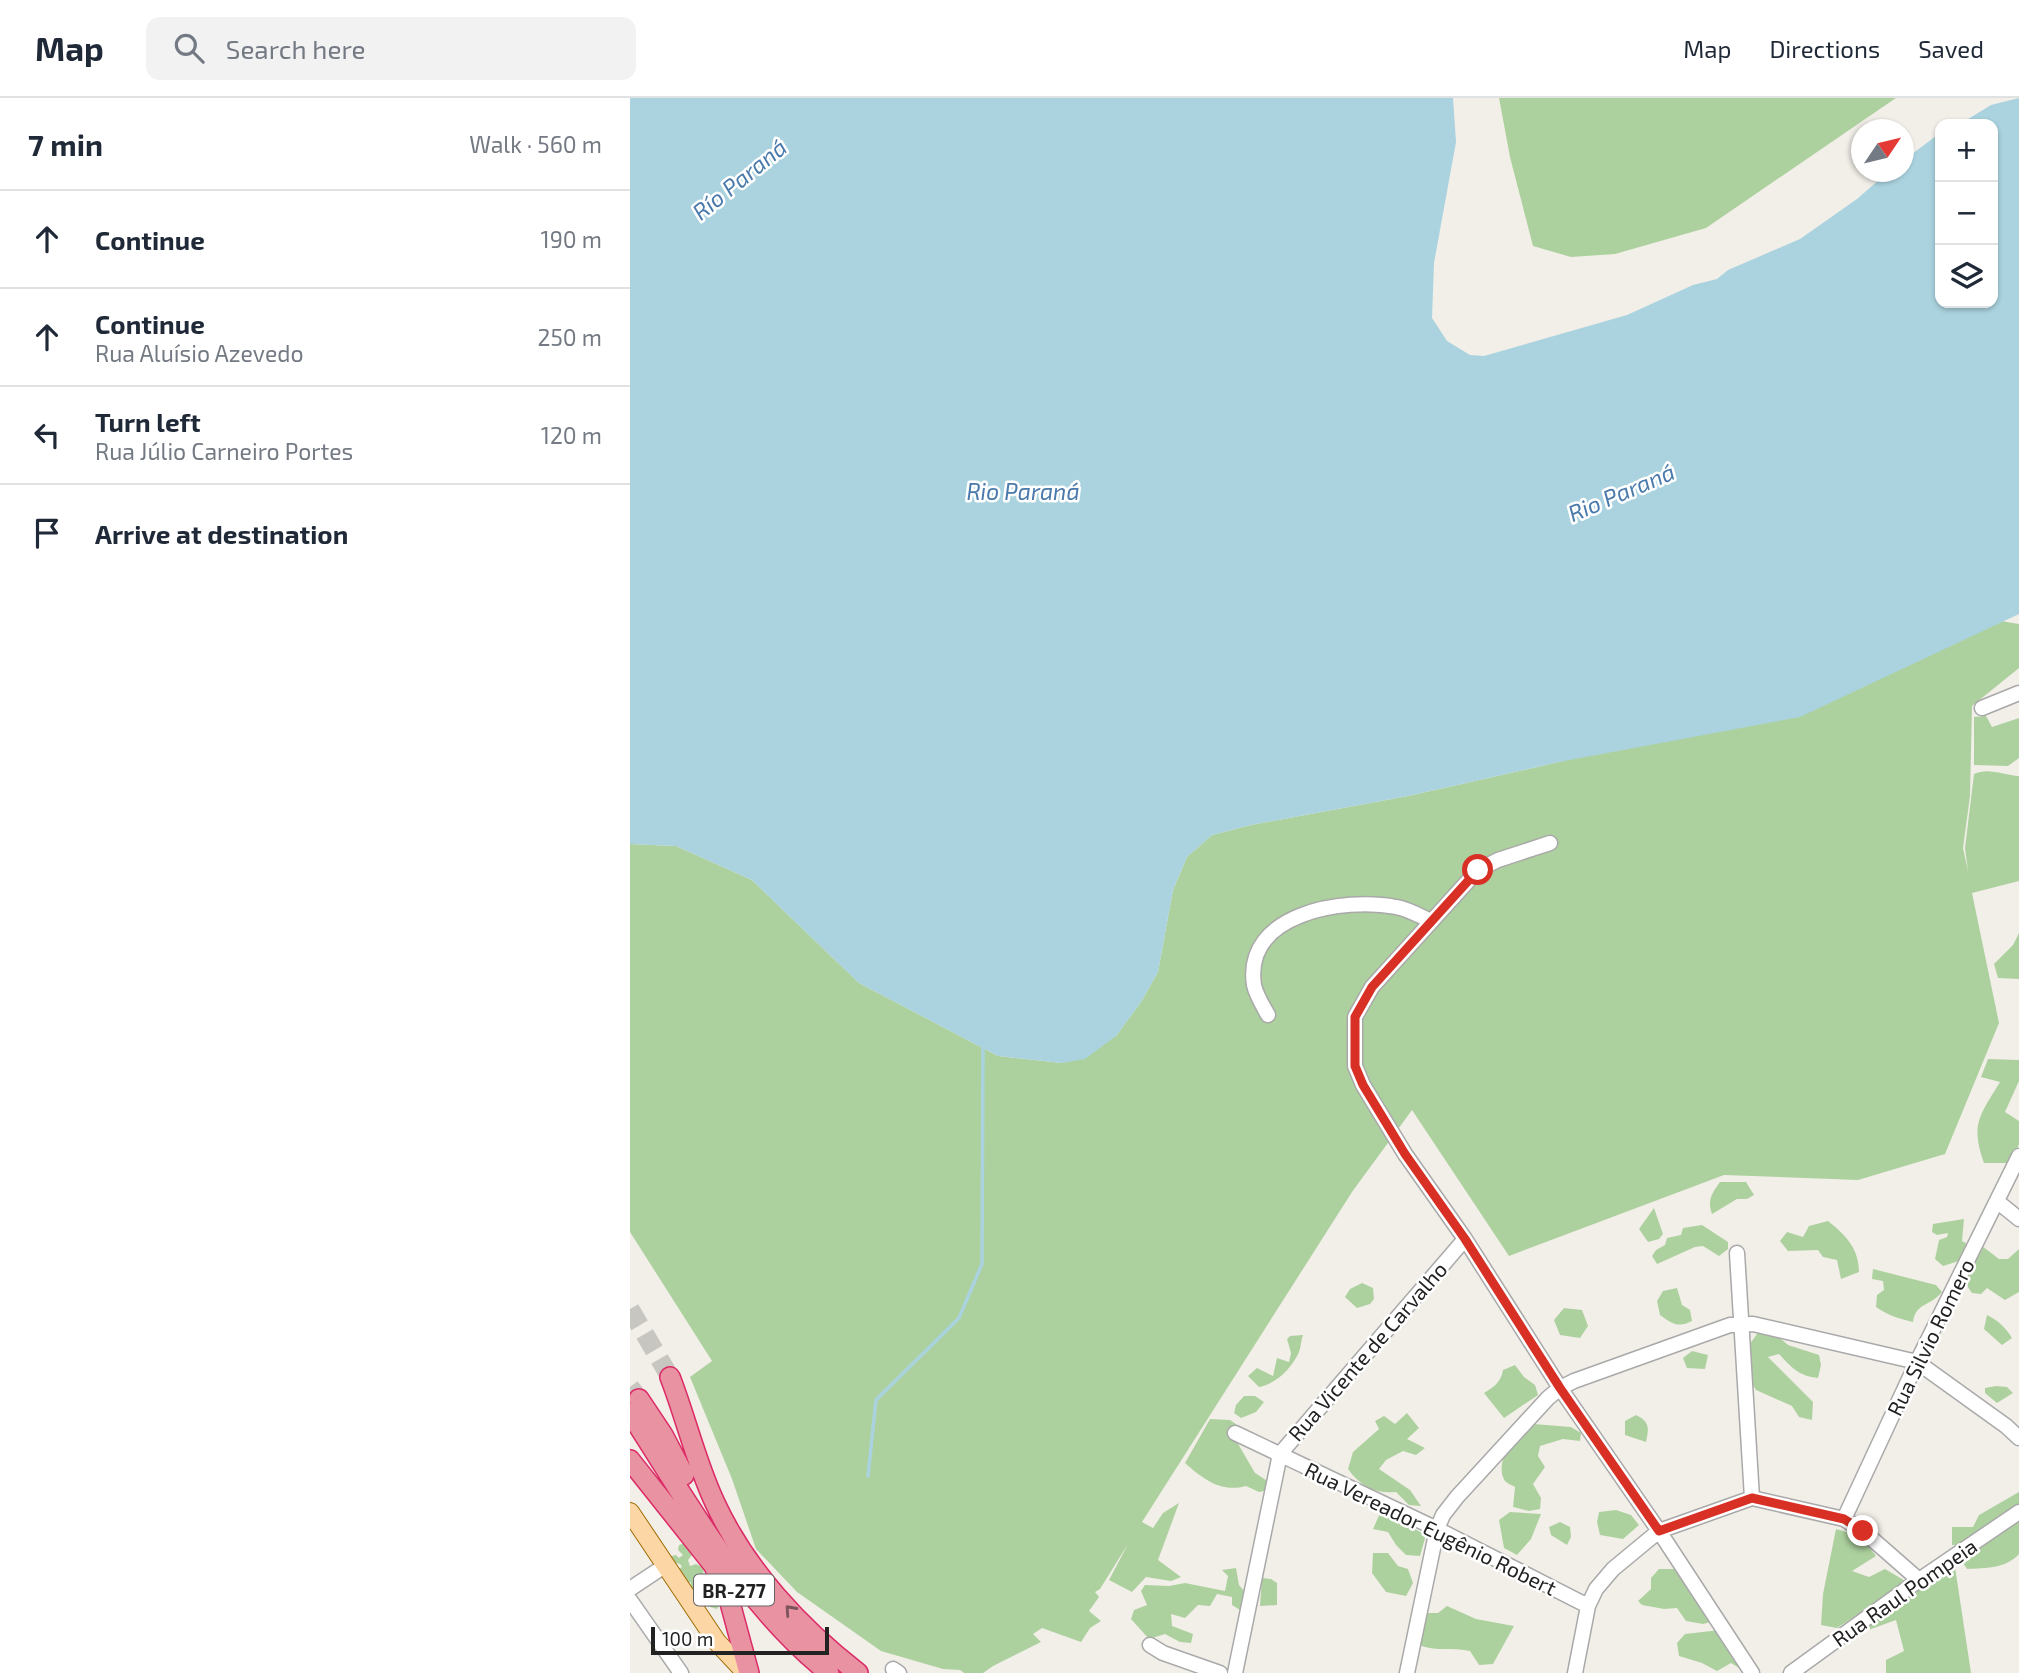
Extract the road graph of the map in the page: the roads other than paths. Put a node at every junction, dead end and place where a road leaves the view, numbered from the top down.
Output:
1 (2019, 693) edge
2 (1982, 708) dead end
3 (1550, 843) dead end
4 (1432, 920) junction
5 (1268, 1015) dead end
6 (2019, 1156) edge
7 (1998, 1202) junction
8 (2019, 1219) edge
9 (1465, 1239) junction
10 (1737, 1253) dead end
11 (1740, 1323) junction
12 (1916, 1362) junction
13 (670, 1377) tunnel mouth
14 (1560, 1388) junction
15 (634, 1406) tunnel mouth
16 (682, 1410) junction
17 (1235, 1433) dead end
18 (646, 1438) edge
19 (2019, 1438) edge
20 (1280, 1454) junction
21 (630, 1460) edge
22 (630, 1482) edge
23 (1752, 1498) junction
24 (663, 1500) junction
25 (630, 1512) edge
26 (2019, 1513) edge
27 (1844, 1519) junction
28 (1437, 1529) junction
29 (1659, 1531) junction
30 (716, 1558) junction
31 (666, 1565) junction
32 (1919, 1580) junction
33 (630, 1589) edge
34 (630, 1600) edge
35 (1588, 1606) junction
36 (1150, 1646) dead end
37 (681, 1673) edge
38 (748, 1673) edge
39 (812, 1673) edge
40 (829, 1673) edge
41 (858, 1673) edge
42 (1220, 1673) edge
43 (1235, 1673) edge
44 (1407, 1673) edge
45 (1575, 1673) edge
46 (1752, 1673) edge
47 (1791, 1673) edge

1 - 2 street
3 - 4 street
4 - 5 street
4 - 9 street
6 - 7 street, Rua Silvio Romero
7 - 8 street
7 - 12 street, Rua Silvio Romero
9 - 14 street
9 - 20 street, Rua Vicente de Carvalho
10 - 11 street
11 - 12 street
11 - 14 street
11 - 23 street
12 - 19 street
12 - 27 street, Rua Silvio Romero
13 - 16 highway
14 - 28 street
14 - 29 street
15 - 18 highway
16 - 18 highway
41 -> 16 highway
17 - 20 street, Rua Vereador Eugênio Robert
18 - 30 highway
20 - 28 street, Rua Vereador Eugênio Robert
20 - 43 street, Rua Vicente de Carvalho
21 - 24 highway, BR-277
22 - 24 highway
23 - 27 street
23 - 29 street
24 - 30 highway, BR-277
25 - 31 main road
26 - 32 street, Rua Raul Pompeia
27 - 32 street
28 - 35 street, Rua Vereador Eugênio Robert
28 - 44 street
29 - 35 street
29 - 46 street
30 - 38 highway
30 - 39 highway, BR-277
30 - 40 highway, BR-277
31 - 33 street
31 - 38 main road
32 - 47 street, Rua Raul Pompeia
34 - 37 street
35 - 45 street
36 - 42 street

